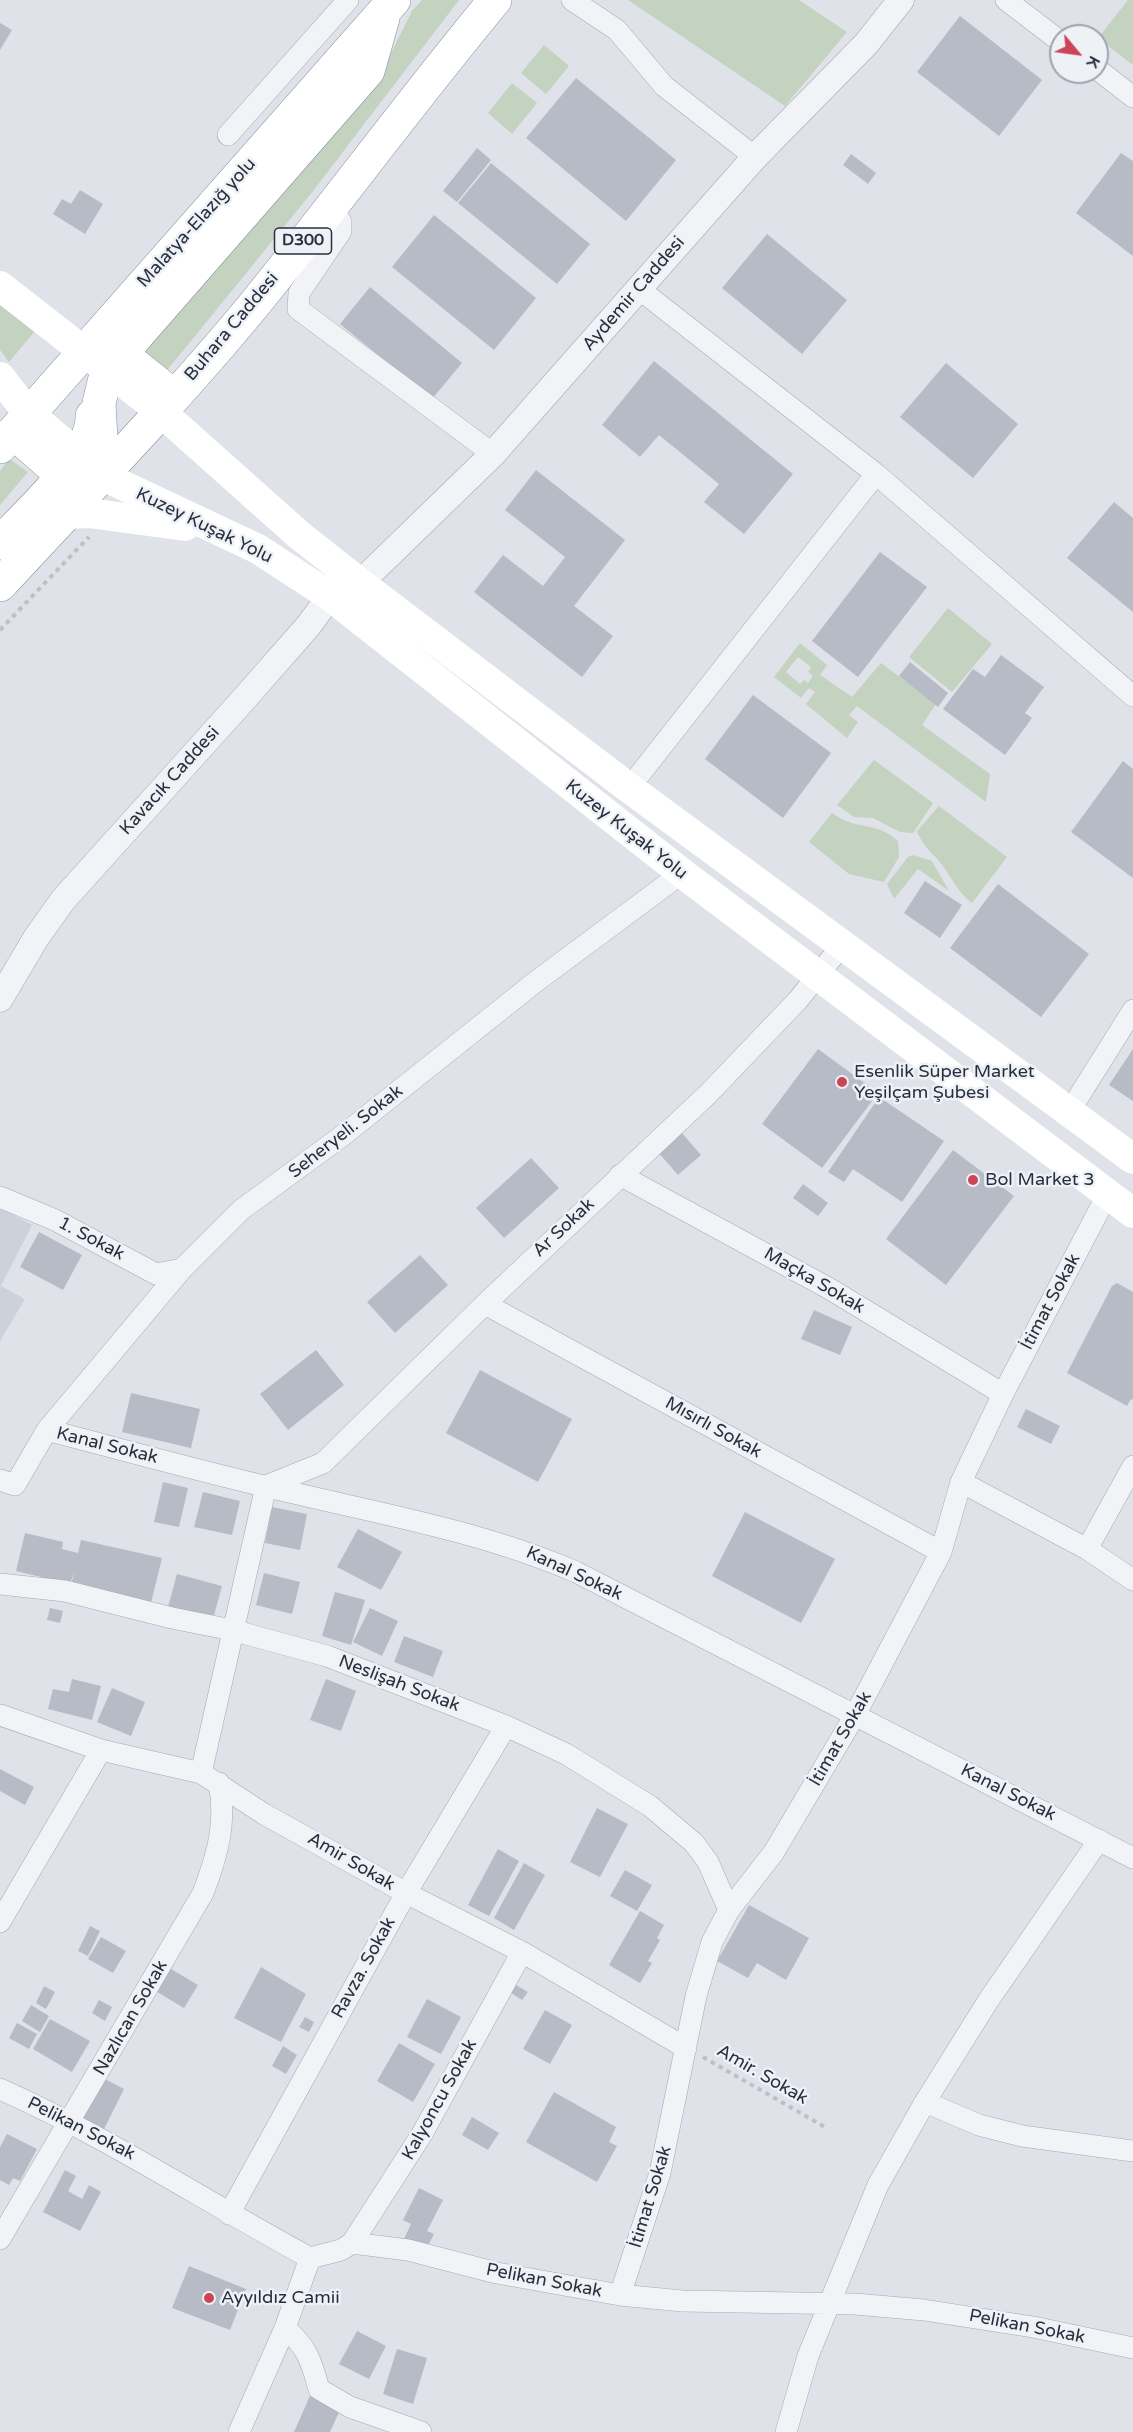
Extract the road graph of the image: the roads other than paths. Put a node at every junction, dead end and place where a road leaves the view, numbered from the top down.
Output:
1 (348, 0) edge
2 (495, 0) edge
3 (572, 0) edge
4 (901, 0) edge
5 (1006, 0) edge
6 (390, 5) edge
7 (1049, 33) edge
8 (1109, 78) edge
9 (1133, 97) edge
10 (228, 135) dead end
11 (756, 157) junction
12 (332, 204) junction
13 (0, 286) edge
14 (639, 289) junction
15 (104, 359) junction
16 (0, 377) edge
17 (167, 404) junction
18 (14, 431) edge
19 (493, 454) junction
20 (81, 469) junction
21 (876, 474) junction
22 (66, 514) junction
23 (224, 533) junction
24 (0, 543) edge
25 (360, 583) junction
26 (0, 585) edge
27 (330, 596) junction
28 (1133, 696) edge
29 (629, 788) junction
30 (682, 873) junction
31 (843, 945) junction
32 (818, 977) junction
33 (0, 999) edge
34 (1133, 1010) edge
35 (1069, 1112) junction
36 (1133, 1159) edge
37 (620, 1175) junction
38 (1107, 1195) junction
39 (0, 1197) edge
40 (1133, 1213) edge
41 (182, 1269) junction
42 (485, 1304) junction
43 (1003, 1394) junction
44 (47, 1430) junction
45 (1133, 1466) edge
46 (0, 1480) edge
47 (961, 1482) junction
48 (266, 1486) junction
49 (1087, 1549) junction
50 (941, 1552) junction
51 (1133, 1580) edge
52 (0, 1584) edge
53 (232, 1630) junction
54 (0, 1714) edge
55 (855, 1714) junction
56 (506, 1726) junction
57 (101, 1750) junction
58 (201, 1773) junction
59 (219, 1783) junction
60 (1099, 1840) junction
61 (1133, 1858) edge
62 (406, 1893) junction
63 (729, 1910) junction
64 (0, 1922) edge
65 (522, 1952) junction
66 (686, 2048) junction
67 (0, 2089) edge
68 (926, 2102) junction
69 (70, 2124) junction
70 (1133, 2151) edge
71 (229, 2214) junction
72 (0, 2239) edge
73 (352, 2243) junction
74 (310, 2258) junction
75 (620, 2295) junction
76 (830, 2304) junction
77 (285, 2328) junction
78 (1133, 2348) edge
79 (239, 2432) edge
80 (421, 2432) edge
81 (786, 2432) edge

1 - 10 street
2 - 12 highway, Buhara Caddesi / D300
3 - 11 street
4 - 11 street, Aydemir Caddesi
5 - 7 street
6 - 15 highway, Malatya-Elazığ yolu
8 - 9 street
11 - 14 street, Aydemir Caddesi
12 - 17 highway, Buhara Caddesi / D300
12 - 19 street
13 - 15 main road
14 - 19 street, Aydemir Caddesi
14 - 21 street
15 - 17 highway
15 - 18 highway, Malatya-Elazığ yolu
15 - 20 highway
16 - 18 main road
17 - 20 highway, Buhara Caddesi / D300
17 - 25 main road, Kuzey Kuşak Yolu
18 - 20 highway
19 - 25 street, Aydemir Caddesi
20 - 22 highway, Buhara Caddesi / D300
20 - 23 main road, Kuzey Kuşak Yolu
20 - 24 highway
21 - 28 street
21 - 29 street
22 - 23 main road
22 - 26 highway, Buhara Caddesi / D300
23 - 27 main road, Kuzey Kuşak Yolu
25 - 27 street
25 - 29 main road, Kuzey Kuşak Yolu
27 - 30 main road, Kuzey Kuşak Yolu
27 - 33 street, Kavacık Caddesi
29 - 31 main road, Kuzey Kuşak Yolu
30 - 32 main road, Kuzey Kuşak Yolu
30 - 41 street, Seheryeli. Sokak
31 - 32 street, Ar Sokak
31 - 35 main road, Kuzey Kuşak Yolu
32 - 37 street, Ar Sokak
32 - 38 main road, Kuzey Kuşak Yolu
34 - 35 street
35 - 36 main road, Kuzey Kuşak Yolu
37 - 42 street, Ar Sokak
37 - 43 street, Maçka Sokak
38 - 40 main road, Kuzey Kuşak Yolu
38 - 43 street, İtimat Sokak
39 - 41 street, 1. Sokak
41 - 44 street, Seheryeli. Sokak
42 - 48 street, Ar Sokak
42 - 50 street, Mısırlı Sokak
43 - 47 street, İtimat Sokak
44 - 46 street, Kanal Sokak
44 - 48 street, Kanal Sokak
45 - 49 street
47 - 49 street
47 - 50 street, İtimat Sokak
48 - 53 street
48 - 55 street, Kanal Sokak
49 - 51 street
50 - 55 street, İtimat Sokak
52 - 53 street, Neslişah Sokak
53 - 56 street, Neslişah Sokak
53 - 58 street
54 - 57 street, Amir Sokak
55 - 60 street, Kanal Sokak
55 - 63 street, İtimat Sokak
56 - 62 street, Ravza. Sokak
56 - 63 street, Neslişah Sokak
57 - 58 street, Amir Sokak
57 - 64 street
58 - 59 street, Amir Sokak
59 - 62 street, Amir Sokak
59 - 69 street, Nazlıcan Sokak
60 - 61 street, Kanal Sokak
60 - 68 street
62 - 65 street, Amir Sokak
62 - 71 street, Ravza. Sokak
63 - 66 street, İtimat Sokak
65 - 66 street, Amir Sokak
65 - 73 street, Kalyoncu Sokak
66 - 75 street, İtimat Sokak
67 - 69 street, Pelikan Sokak
68 - 70 street
68 - 76 street
69 - 71 street, Pelikan Sokak
69 - 72 street, Nazlıcan Sokak
71 - 74 street, Pelikan Sokak
73 - 74 street, Pelikan Sokak
73 - 75 street, Pelikan Sokak
74 - 77 street
75 - 76 street, Pelikan Sokak
76 - 78 street, Pelikan Sokak
76 - 81 street
77 - 79 street
77 - 80 street

